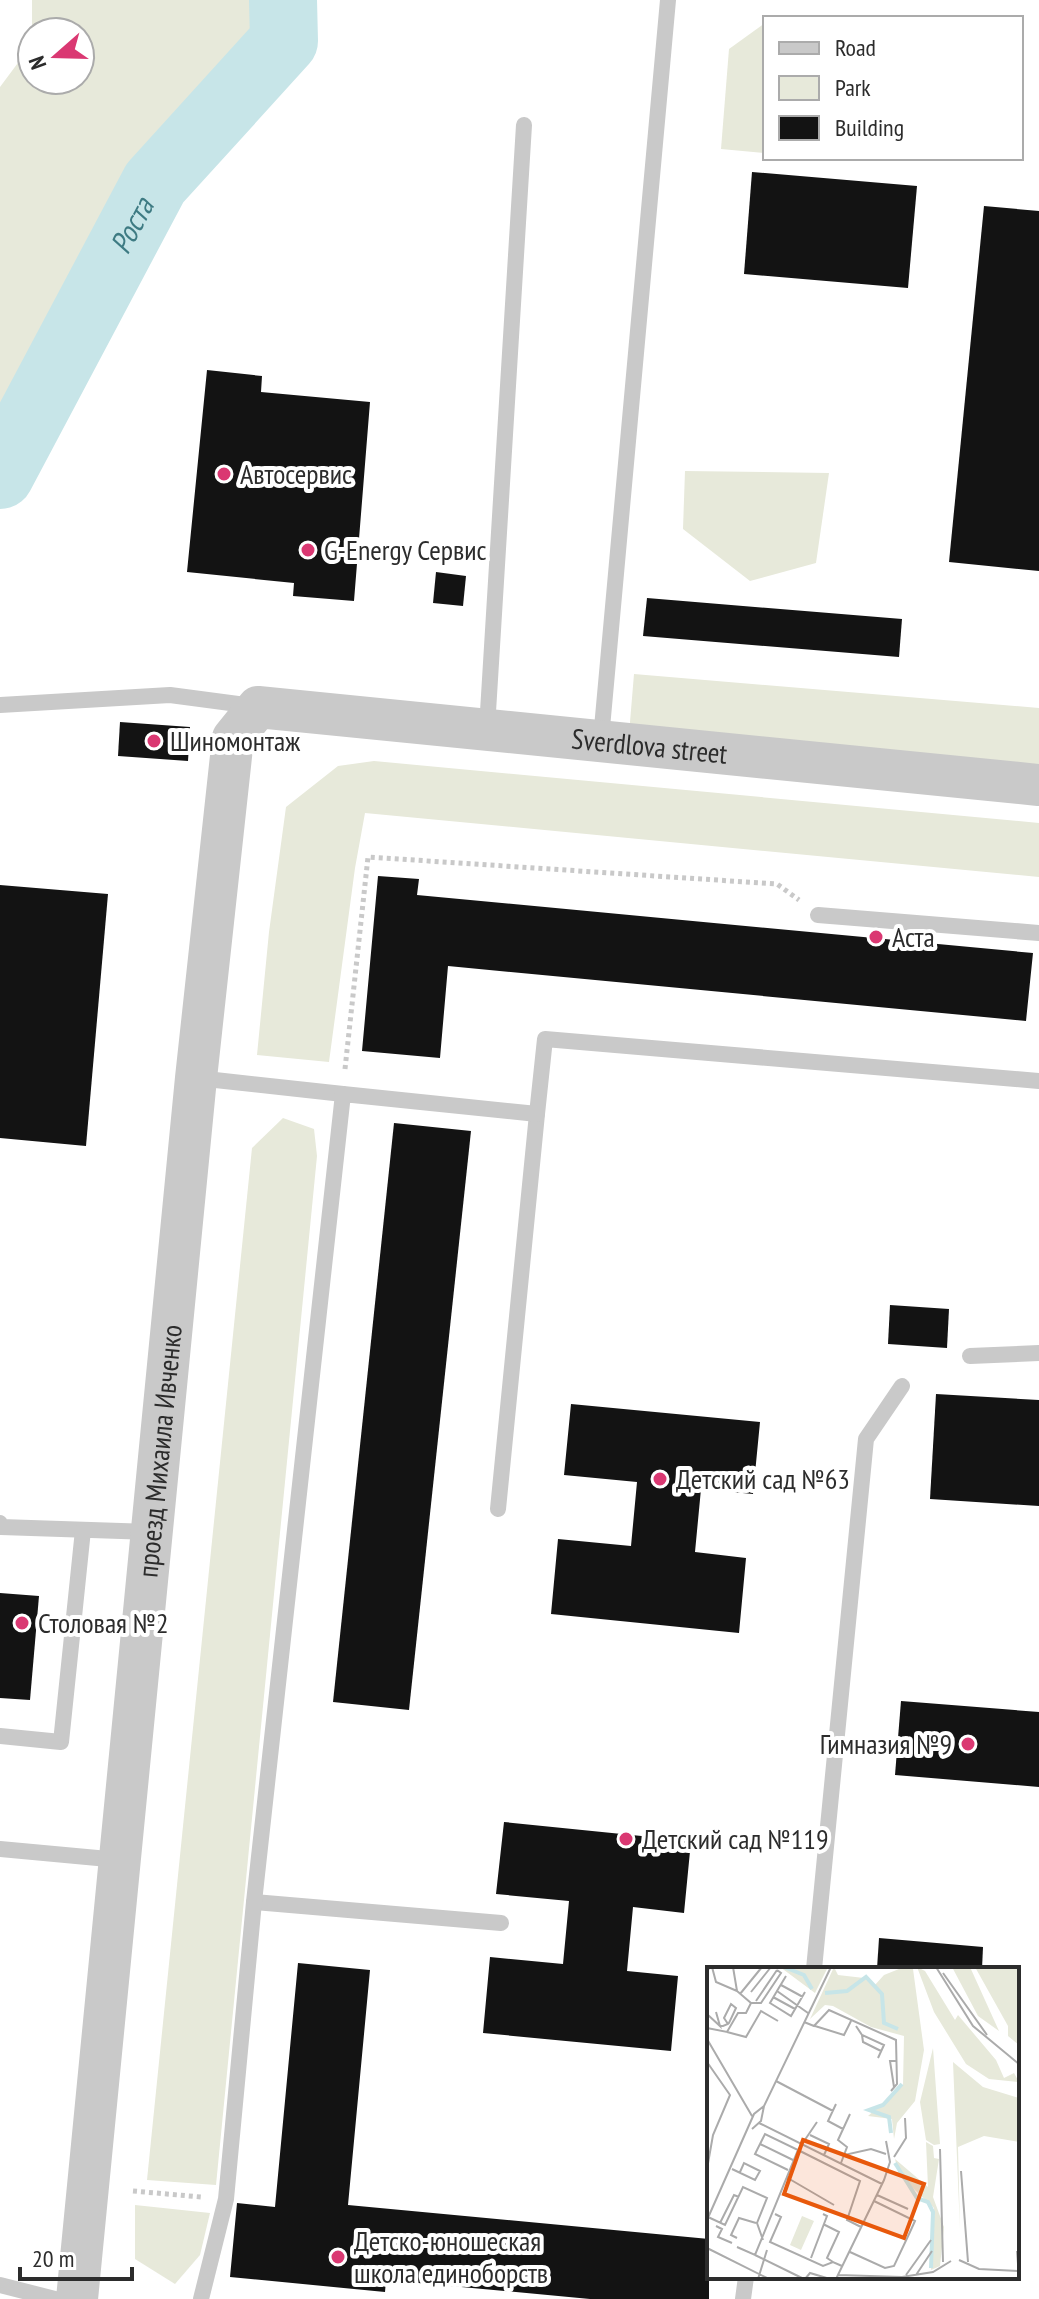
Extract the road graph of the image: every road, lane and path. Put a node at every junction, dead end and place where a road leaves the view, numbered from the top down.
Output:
1 (668, 0) edge
2 (524, 125) dead end
3 (0, 705) edge
4 (258, 707) junction
5 (487, 729) junction
6 (601, 741) junction
7 (1039, 785) edge
8 (818, 915) joint
9 (1039, 933) edge
10 (196, 1078) junction
11 (1039, 1081) edge
12 (343, 1094) junction
13 (537, 1114) junction
14 (1039, 1353) edge
15 (970, 1356) dead end
16 (902, 1386) dead end
17 (498, 1509) dead end
18 (0, 1525) edge
19 (83, 1530) junction
20 (151, 1532) junction
21 (0, 1736) edge
22 (0, 1849) edge
23 (121, 1860) junction
24 (254, 1902) junction
25 (501, 1923) dead end
26 (814, 1967) edge
27 (133, 2191) dead end
28 (226, 2199) junction
29 (746, 2279) edge
30 (0, 2285) edge
31 (55, 2299) edge
32 (77, 2299) edge
33 (201, 2299) edge
34 (743, 2299) edge

1 - 6 lane
2 - 5 lane
3 - 4 lane
4 - 5 street, Sverdlova street
4 - 10 street, проезд Михаила Ивченко
5 - 6 street, Sverdlova street
6 - 7 street, Sverdlova street
8 - 9 lane
8 - 12 path
10 - 12 lane
10 - 20 street, проезд Михаила Ивченко
11 - 13 lane
12 - 13 lane
12 - 24 lane
13 - 17 lane
14 - 15 lane
16 - 26 lane
18 - 19 lane
19 - 20 lane
19 - 21 lane
20 - 23 street, проезд Михаила Ивченко
22 - 23 lane
23 - 32 street, проезд Михаила Ивченко
24 - 25 lane
24 - 28 lane
27 - 28 path
28 - 33 lane
29 - 34 lane
30 - 31 lane

